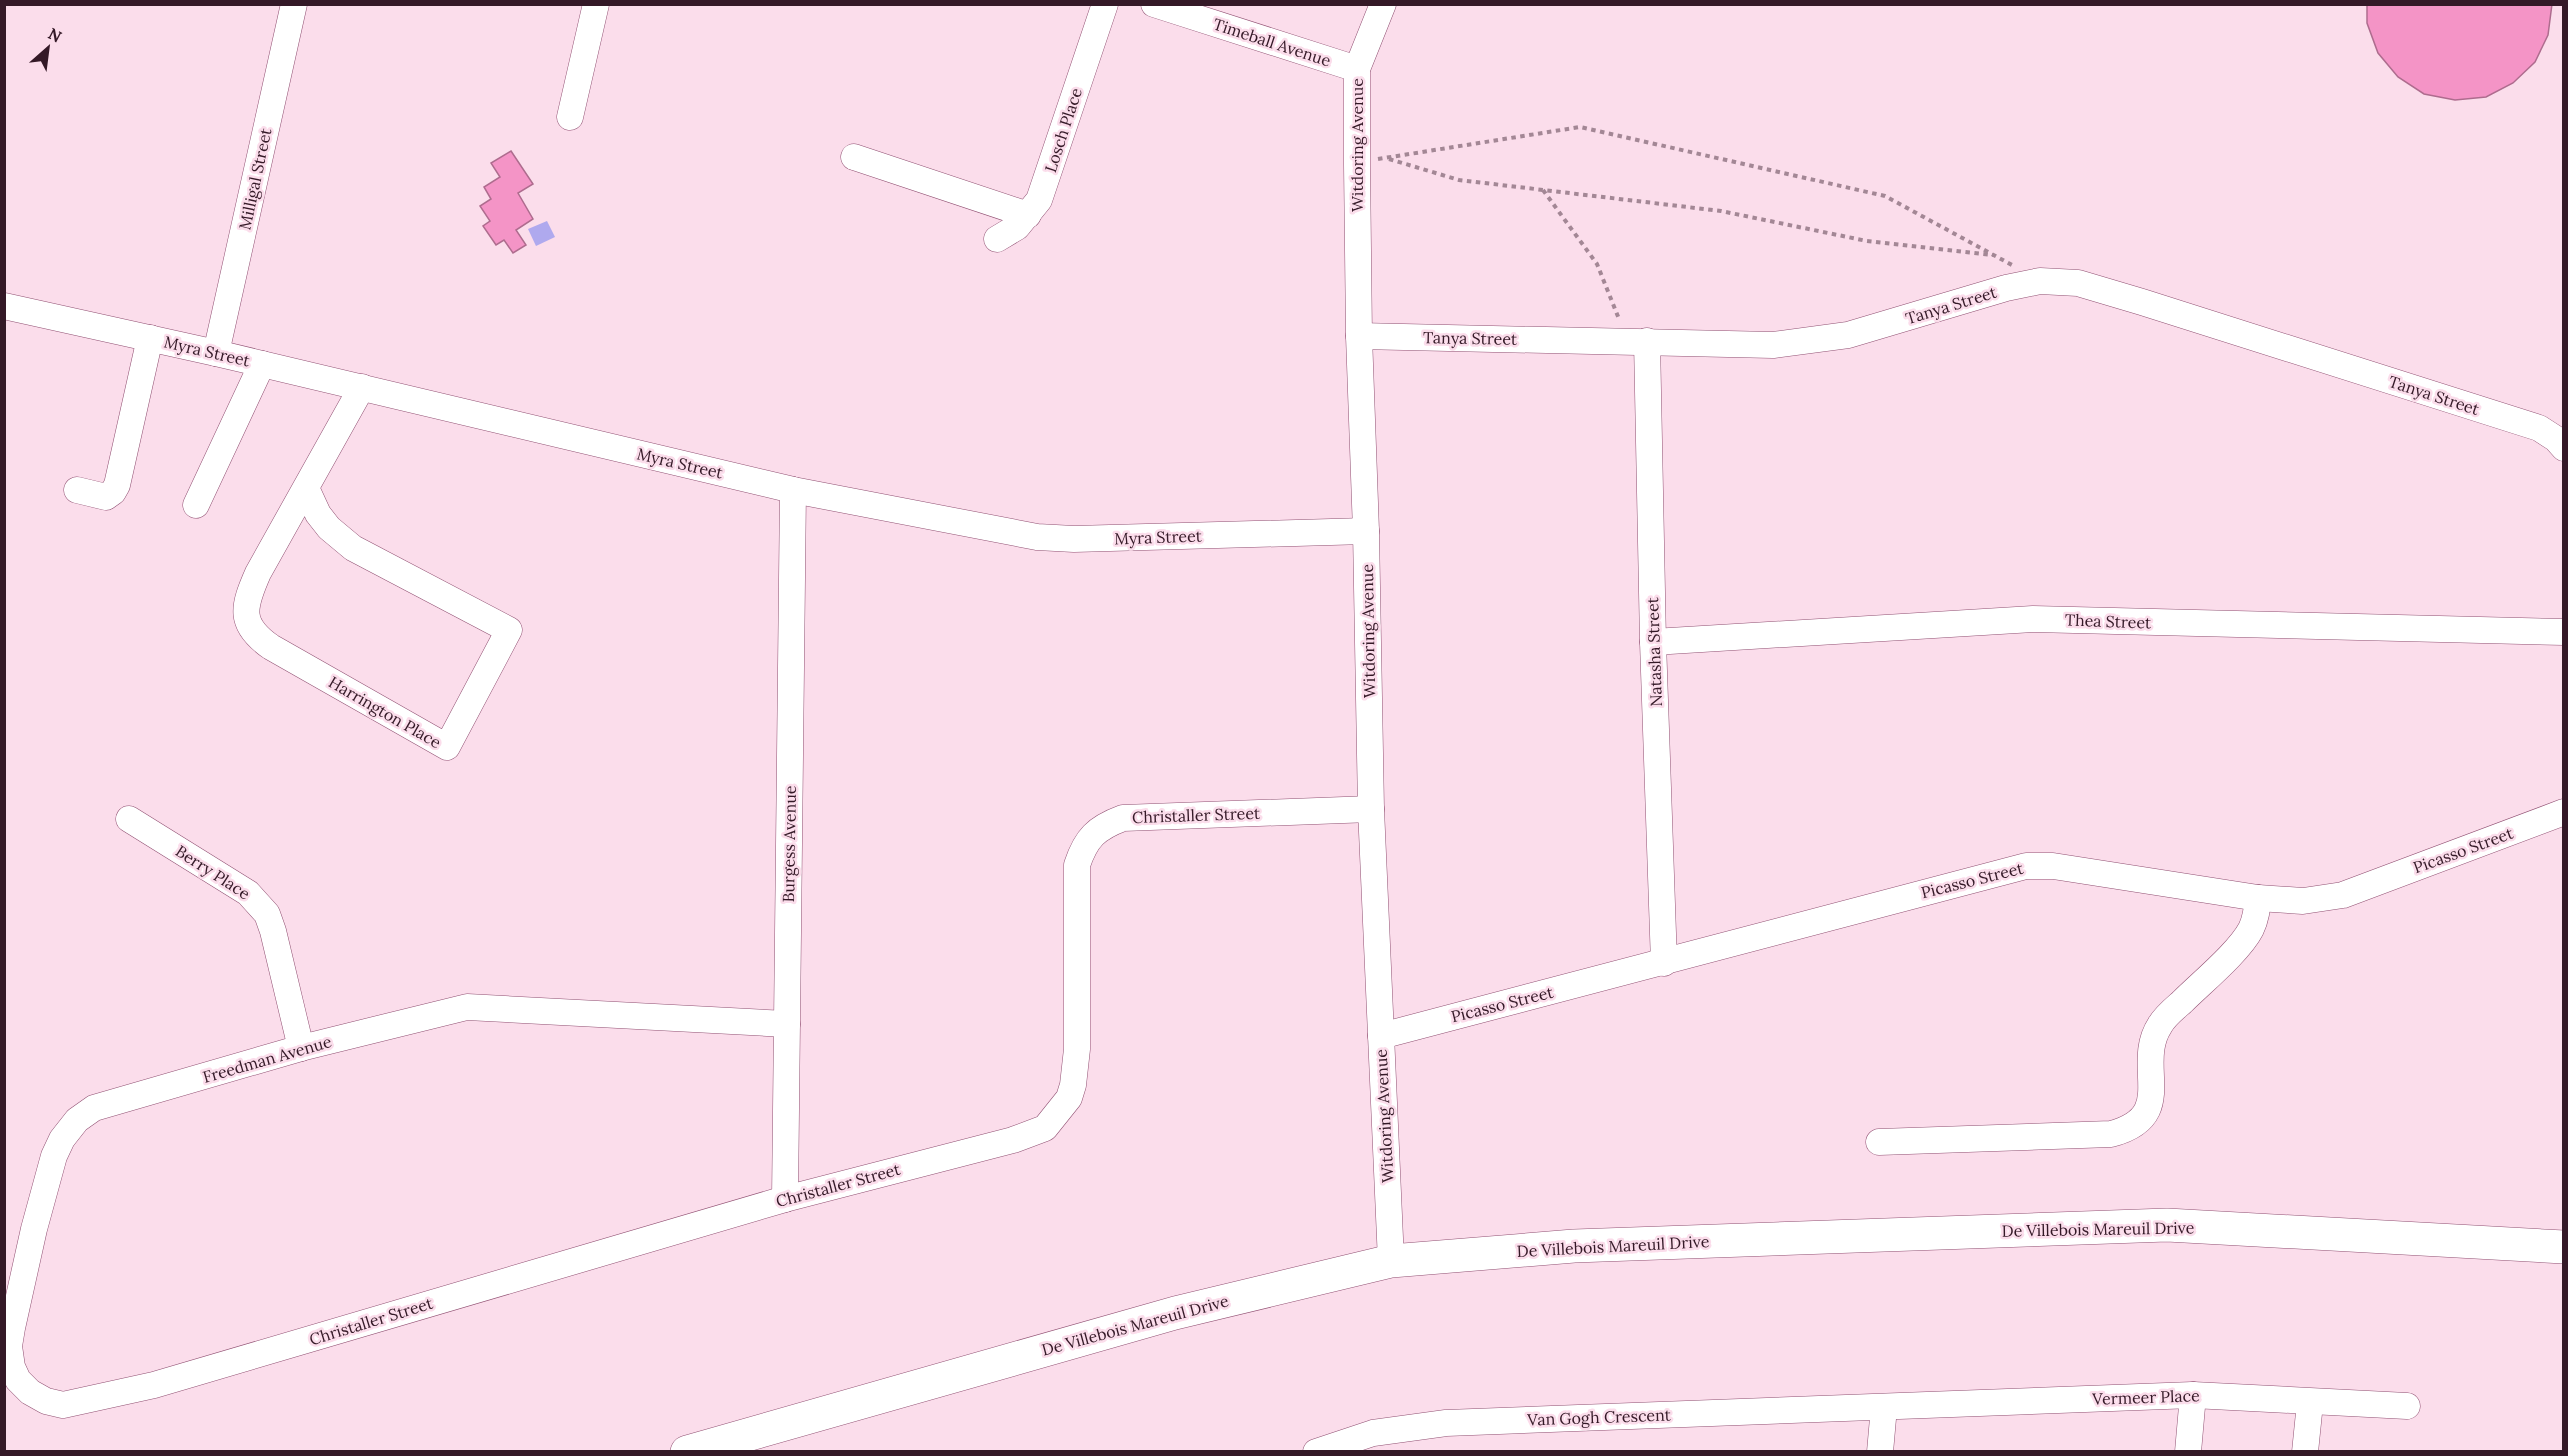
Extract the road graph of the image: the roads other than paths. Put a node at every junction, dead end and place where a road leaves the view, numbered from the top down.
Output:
1 (294, 4) edge
2 (596, 4) edge
3 (1105, 4) edge
4 (1154, 4) edge
5 (1383, 4) edge
6 (1357, 69) junction
7 (570, 117) dead end
8 (854, 157) dead end
9 (1028, 215) junction
10 (997, 239) dead end
11 (4, 306) edge
12 (1359, 336) junction
13 (150, 338) junction
14 (1647, 342) junction
15 (216, 353) junction
16 (262, 364) junction
17 (358, 394) junction
18 (2564, 448) edge
19 (306, 488) junction
20 (76, 490) dead end
21 (793, 490) junction
22 (196, 505) dead end
23 (1366, 531) junction
24 (2564, 632) edge
25 (1653, 642) junction
26 (1371, 809) junction
27 (2564, 812) edge
28 (129, 819) dead end
29 (2258, 898) junction
30 (1664, 963) junction
31 (787, 1024) junction
32 (1381, 1036) junction
33 (301, 1048) junction
34 (1880, 1142) dead end
35 (784, 1199) junction
36 (2564, 1247) edge
37 (1391, 1261) junction
38 (2193, 1395) junction
39 (2310, 1402) junction
40 (63, 1405) joint
41 (2407, 1406) dead end
42 (1884, 1407) junction
43 (687, 1452) edge
44 (1316, 1452) edge
45 (1880, 1452) edge
46 (2188, 1452) edge
47 (2305, 1452) edge

1 - 15 street, Milligal Street
2 - 7 street
3 - 9 street, Losch Place
4 - 6 street, Timeball Avenue
5 - 6 street, Witdoring Avenue
6 - 12 street, Witdoring Avenue
8 - 9 street
9 - 10 street, Losch Place
11 - 13 street, Myra Street
12 - 14 street, Tanya Street
12 - 23 street, Witdoring Avenue
13 - 15 street, Myra Street
13 - 20 street
14 - 18 street, Tanya Street
14 - 25 street, Natasha Street
15 - 16 street, Myra Street
16 - 17 street, Myra Street
16 - 22 street
17 - 19 street, Harrington Place
17 - 21 street, Myra Street
19 - 19 street, Harrington Place
21 - 23 street, Myra Street
21 - 31 street, Burgess Avenue
23 - 26 street, Witdoring Avenue
24 - 25 street, Thea Street
25 - 30 street, Natasha Street
26 - 32 street, Witdoring Avenue
26 - 35 street, Christaller Street
27 - 29 street, Picasso Street
28 - 33 street, Berry Place
29 - 30 street, Picasso Street
29 - 34 street
30 - 32 street, Picasso Street
31 - 33 street, Freedman Avenue
31 - 35 street, Burgess Avenue
32 - 37 street, Witdoring Avenue
33 - 40 street, Freedman Avenue
35 - 40 street, Christaller Street
36 - 37 main road, De Villebois Mareuil Drive
37 - 43 main road, De Villebois Mareuil Drive
38 - 39 street, Vermeer Place
38 - 42 street, Vermeer Place
38 - 46 street
39 - 41 street, Vermeer Place
39 - 47 street
42 - 44 street, Van Gogh Crescent
42 - 45 street

